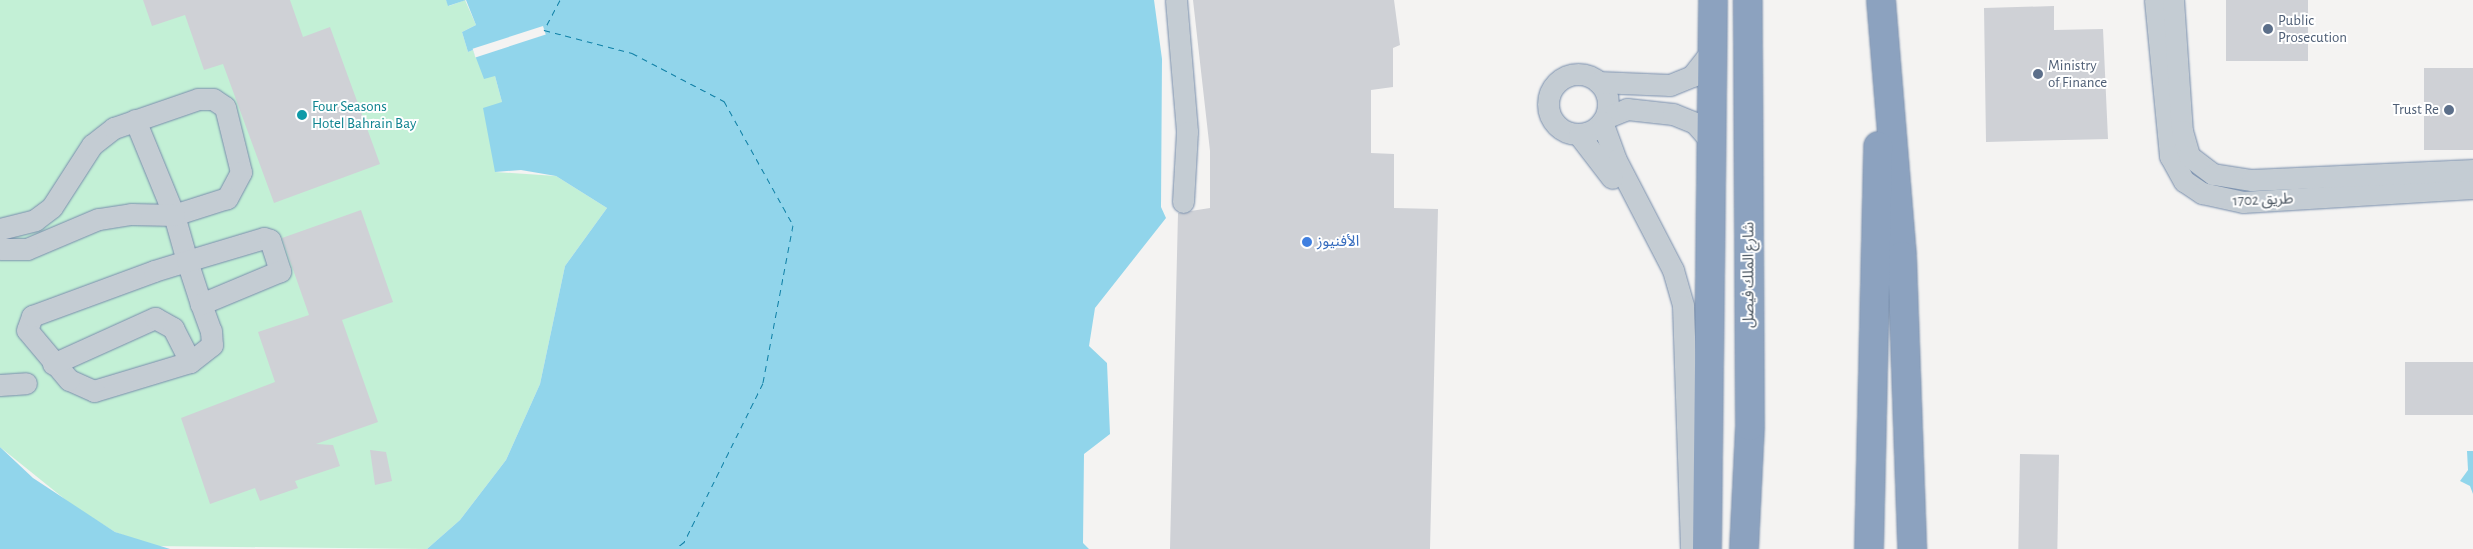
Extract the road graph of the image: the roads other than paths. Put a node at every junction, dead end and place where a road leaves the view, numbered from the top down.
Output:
1 (1176, 0) edge
2 (1713, 0) edge
3 (1748, 0) edge
4 (1881, 0) edge
5 (2155, 0) edge
6 (2173, 0) edge
7 (1714, 47) junction
8 (1883, 54) junction
9 (1598, 82) junction
10 (135, 120) junction
11 (1604, 120) junction
12 (1579, 135) junction
13 (1714, 145) junction
14 (2473, 170) edge
15 (2321, 187) junction
16 (2473, 188) edge
17 (1183, 202) dead end
18 (174, 215) junction
19 (0, 229) edge
20 (0, 249) edge
21 (187, 261) junction
22 (202, 304) junction
23 (190, 362) junction
24 (53, 364) junction
25 (26, 383) dead end
26 (0, 385) edge
27 (1678, 549) edge
28 (1690, 549) edge
29 (1707, 549) edge
30 (1744, 549) edge
31 (1869, 549) edge
32 (1912, 549) edge

1 - 17 street
2 - 7 highway
3 - 30 highway, شارع الملك فيصل
4 - 8 highway
5 - 15 street, طريق 1702
6 - 15 street, طريق 1702
7 - 9 street
7 - 13 highway
8 - 31 highway
8 - 32 highway
9 - 11 street
9 - 12 street
10 - 18 street
10 - 18 street
10 - 19 street
11 - 12 street
11 - 13 street
11 - 28 street
12 - 27 street
13 - 29 highway
14 - 15 street, طريق 1702
15 - 16 street, طريق 1702
18 - 20 street
18 - 21 street
21 - 22 street
21 - 22 street
21 - 24 street
22 - 23 street
23 - 24 street
23 - 24 street
25 - 26 street

